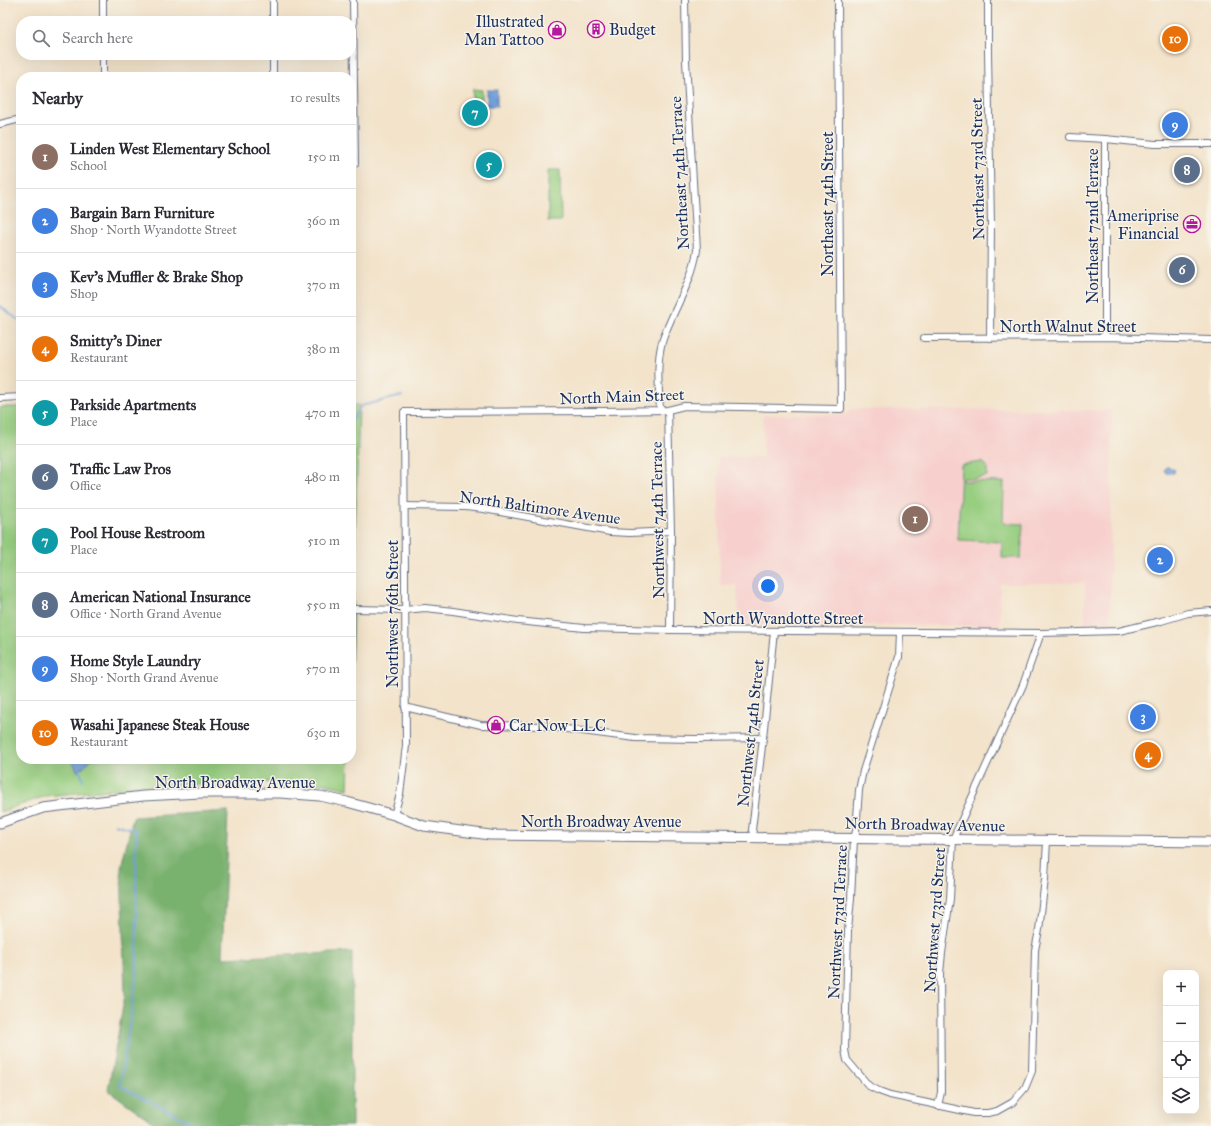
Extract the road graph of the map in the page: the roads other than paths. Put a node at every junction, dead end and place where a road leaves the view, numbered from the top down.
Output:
1 (103, 0) edge
2 (274, 0) edge
3 (353, 0) edge
4 (685, 0) edge
5 (838, 0) edge
6 (988, 0) edge
7 (103, 16) edge
8 (273, 16) edge
9 (353, 16) edge
10 (103, 60) edge
11 (273, 60) edge
12 (354, 60) edge
13 (103, 72) edge
14 (272, 72) edge
15 (354, 72) edge
16 (16, 120) edge
17 (0, 124) edge
18 (1070, 137) dead end
19 (1105, 139) junction
20 (1211, 144) edge
21 (1105, 337) junction
22 (924, 338) dead end
23 (990, 338) junction
24 (1211, 340) edge
25 (16, 397) edge
26 (0, 398) edge
27 (841, 409) joint
28 (660, 410) junction
29 (668, 410) junction
30 (404, 412) joint
31 (405, 506) junction
32 (671, 531) junction
33 (356, 609) edge
34 (405, 610) junction
35 (1211, 611) edge
36 (670, 630) junction
37 (774, 631) junction
38 (900, 632) junction
39 (1041, 633) junction
40 (405, 707) junction
41 (763, 738) junction
42 (394, 815) junction
43 (0, 823) edge
44 (755, 837) junction
45 (854, 839) junction
46 (953, 839) junction
47 (1048, 840) junction
48 (1211, 842) edge
49 (938, 1106) junction

1 - 7 street
2 - 8 street
3 - 9 street
4 - 28 street, Northeast 74th Terrace
5 - 27 street, Northeast 74th Street
6 - 23 street, Northeast 73rd Street
10 - 13 street
11 - 14 street
12 - 15 street
16 - 17 street
18 - 19 street
19 - 20 street
19 - 21 street, Northeast 72nd Terrace
21 - 23 street, North Walnut Street
21 - 24 street, North Walnut Street
22 - 23 street, North Walnut Street
25 - 26 street
27 - 29 street, North Main Street
28 - 29 street, North Main Street
28 - 30 street, North Main Street
29 - 32 street, Northwest 74th Terrace
30 - 31 street, Northwest 76th Street
31 - 32 street, North Baltimore Avenue
31 - 34 street, Northwest 76th Street
32 - 36 street, Northwest 74th Terrace
33 - 34 street, North Wyandotte Street
34 - 36 street, North Wyandotte Street
34 - 40 street, Northwest 76th Street
35 - 39 street, North Wyandotte Street
36 - 37 street, North Wyandotte Street
37 - 38 street, North Wyandotte Street
37 - 41 street, Northwest 74th Street
38 - 39 street, North Wyandotte Street
38 - 45 street, Northwest 73rd Terrace
39 - 46 street, Northwest 73rd Street
40 - 41 street
40 - 42 street, Northwest 76th Street
41 - 44 street, Northwest 74th Street
42 - 43 street, North Broadway Avenue
42 - 44 street, North Broadway Avenue
44 - 45 street, North Broadway Avenue
45 - 46 street, North Broadway Avenue
45 - 49 street, Northwest 73rd Terrace
46 - 47 street, North Broadway Avenue
46 - 49 street, Northwest 73rd Street
47 - 48 street, North Broadway Avenue
47 - 49 street, Northwest 73rd Terrace

